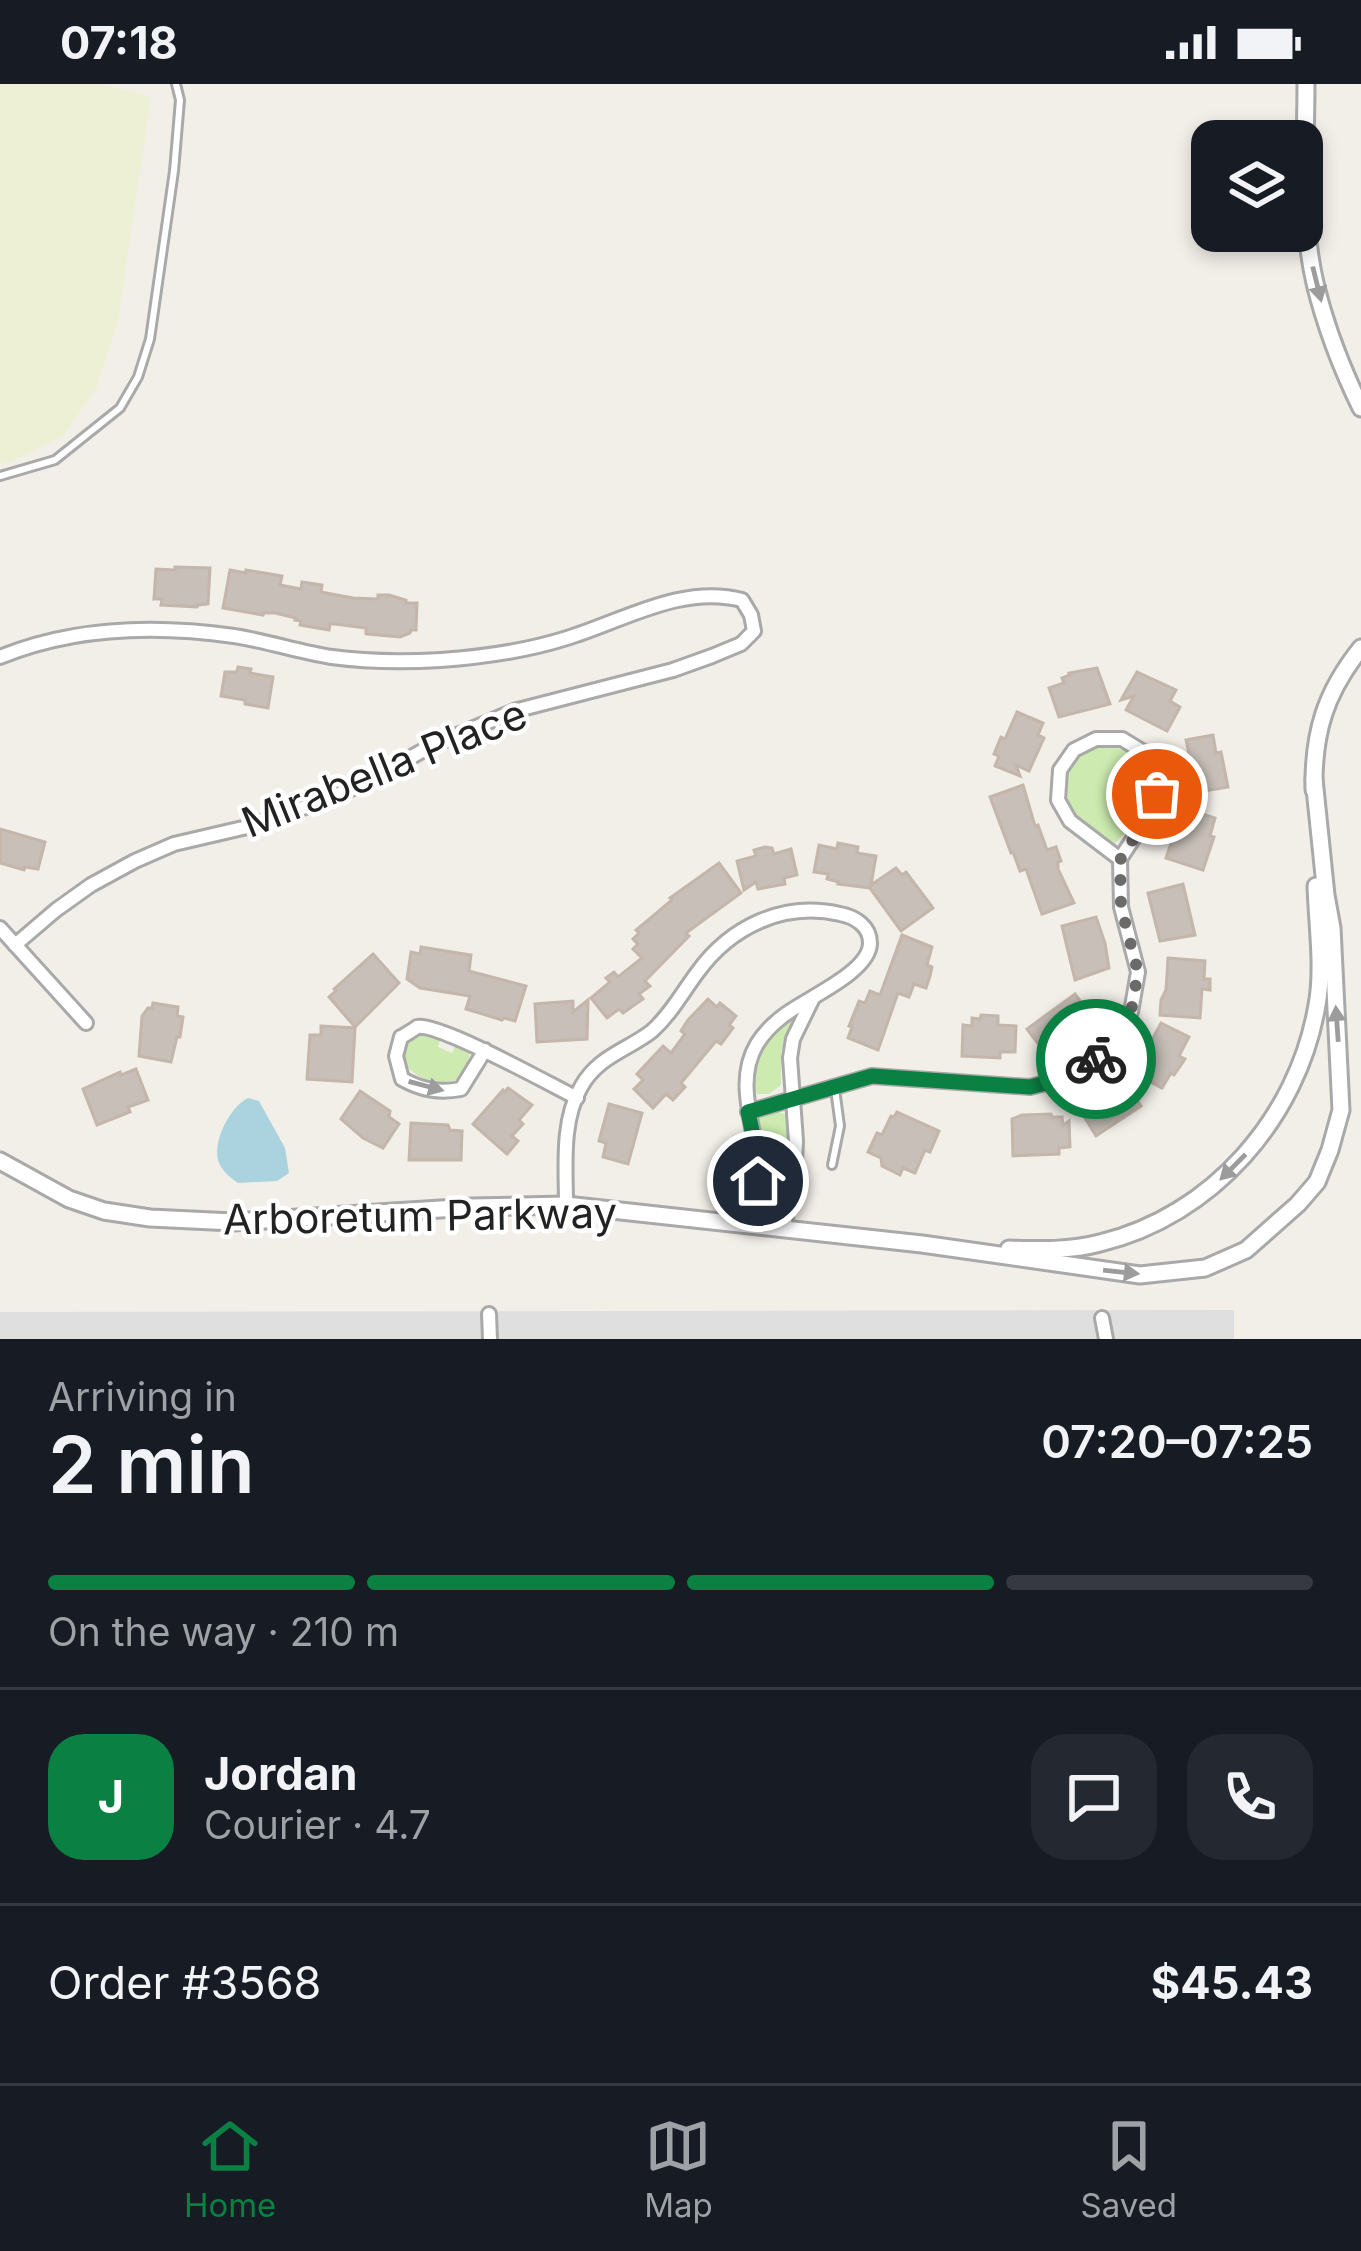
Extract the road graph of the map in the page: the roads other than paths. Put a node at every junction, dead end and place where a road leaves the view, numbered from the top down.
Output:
1 (176, 84) edge
2 (1306, 84) edge
3 (1361, 408) edge
4 (0, 476) edge
5 (1361, 648) edge
6 (0, 657) edge
7 (1314, 779) junction
8 (1120, 860) junction
9 (0, 928) edge
10 (15, 945) junction
11 (813, 999) junction
12 (86, 1023) dead end
13 (484, 1050) junction
14 (835, 1085) junction
15 (577, 1098) junction
16 (793, 1099) junction
17 (748, 1112) junction
18 (0, 1160) edge
19 (832, 1165) dead end
20 (566, 1204) junction
21 (747, 1224) junction
22 (784, 1228) junction
23 (922, 1244) junction
24 (489, 1313) dead end
25 (1102, 1318) dead end
26 (490, 1339) edge
27 (1106, 1339) edge

1 - 4 lane
2 -> 3 street
5 - 7 street, Arboretum Parkway
6 - 10 street, Mirabella Place
7 -> 23 street, Arboretum Parkway
23 -> 7 street, Arboretum Parkway
8 - 8 street
8 - 14 street
9 - 10 street
10 - 12 street
11 - 15 street
11 - 16 street
11 - 17 street
13 -> 13 street
13 - 15 street
14 - 16 street
14 - 19 lane
15 - 20 street
16 - 17 street
16 - 22 street
17 - 21 street
18 - 20 street, Arboretum Parkway
20 - 21 street, Arboretum Parkway
21 - 22 street, Arboretum Parkway
22 - 23 street, Arboretum Parkway
24 - 26 street
25 - 27 street

